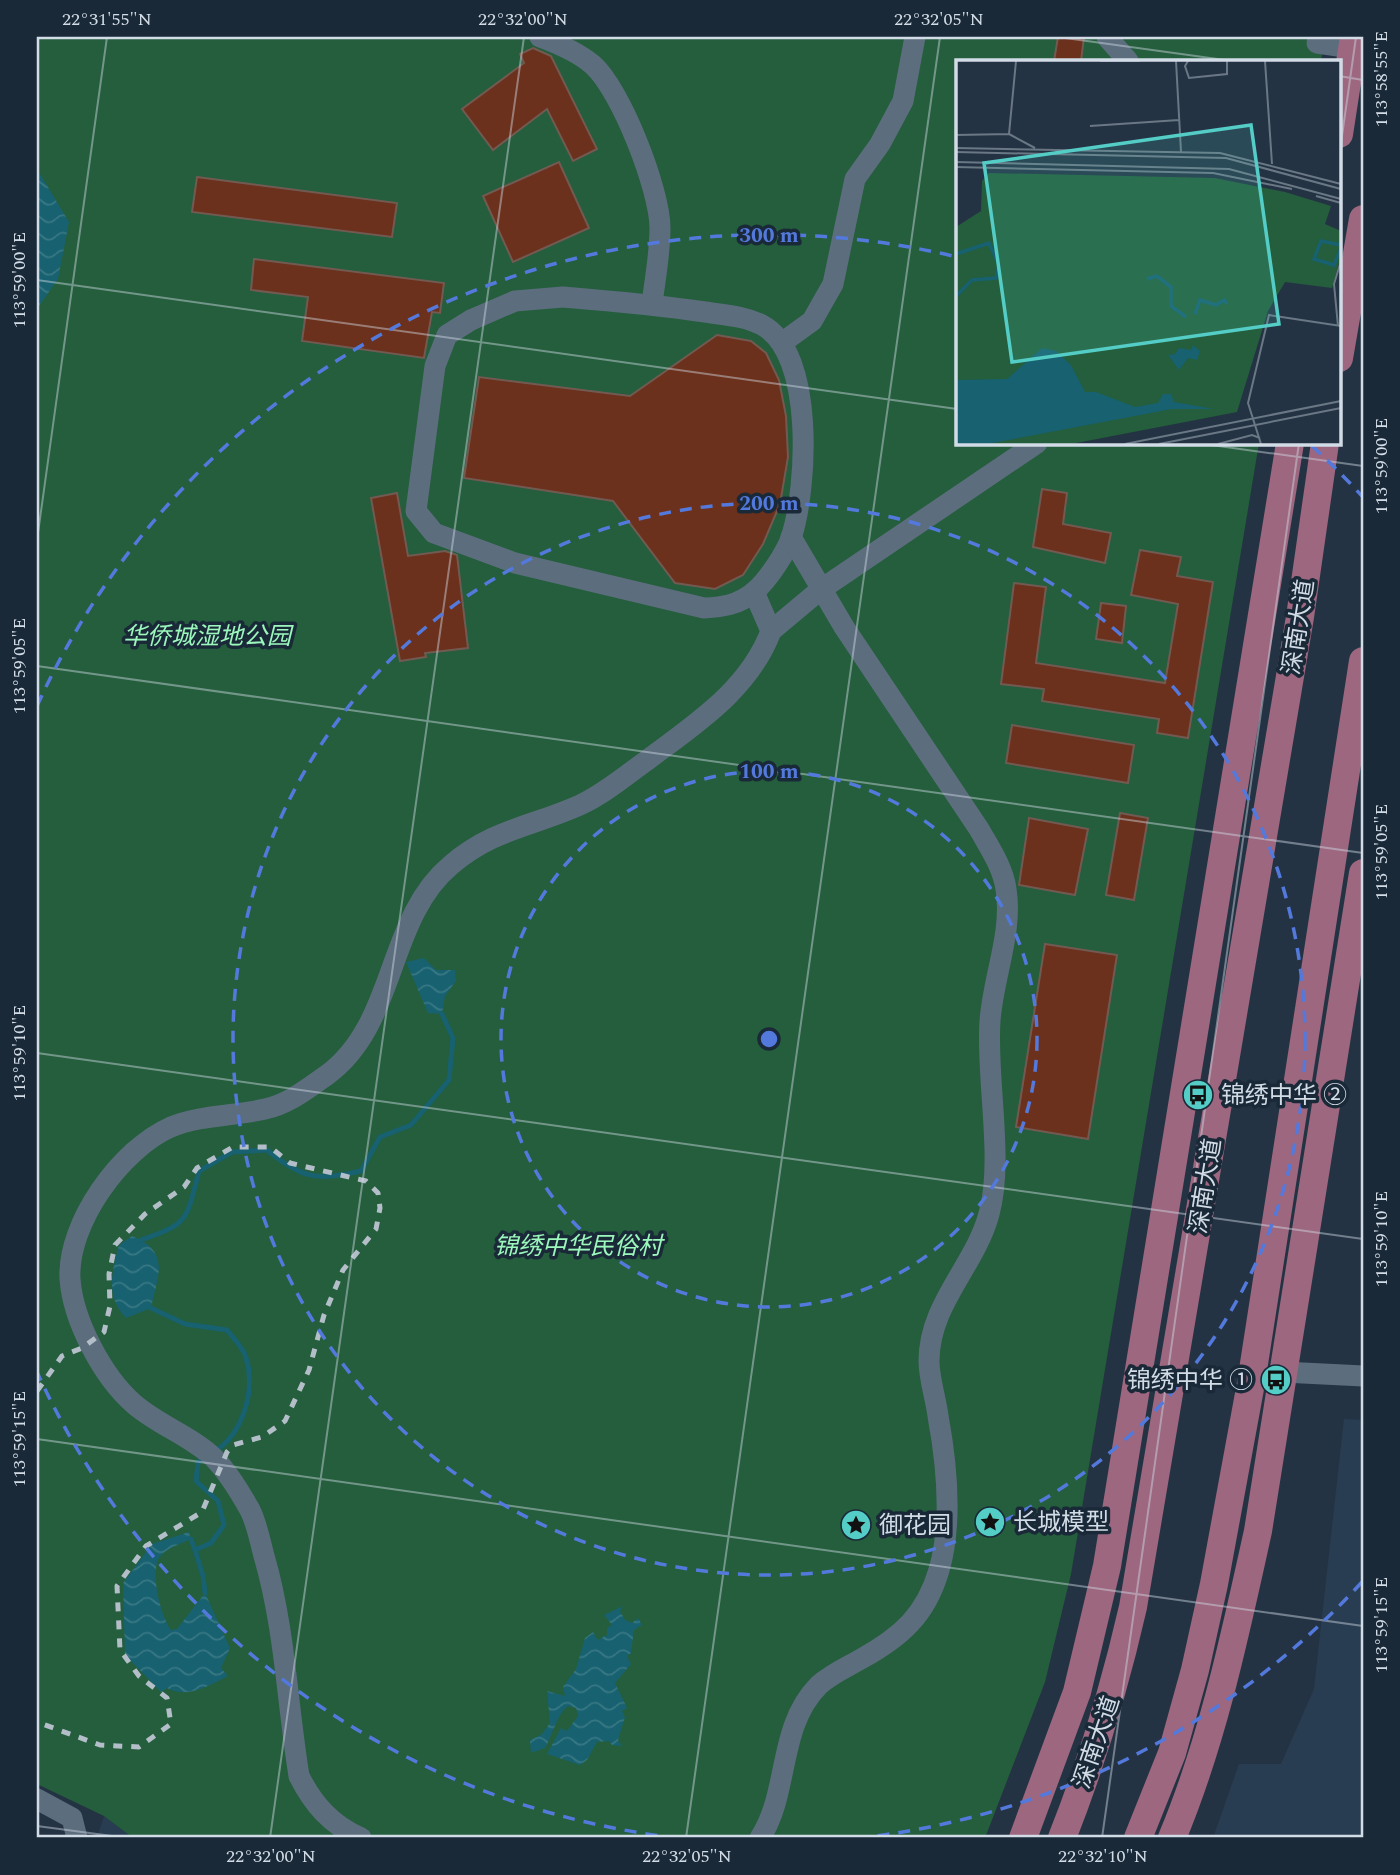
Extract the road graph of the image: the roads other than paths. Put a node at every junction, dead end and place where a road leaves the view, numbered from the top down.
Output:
1 (540, 37) edge
2 (915, 37) edge
3 (1107, 37) edge
4 (1318, 43) dead end
5 (1353, 45) edge
6 (1127, 60) edge
7 (1340, 128) edge
8 (1363, 219) edge
9 (652, 304) junction
10 (783, 342) junction
11 (1340, 352) edge
12 (1036, 444) edge
13 (1290, 444) edge
14 (1325, 444) edge
15 (791, 537) junction
16 (820, 590) junction
17 (754, 592) junction
18 (771, 631) junction
19 (1363, 662) edge
20 (1363, 873) edge
21 (1306, 1016) junction
22 (1317, 1153) junction
23 (1143, 1348) junction
24 (1283, 1372) junction
25 (1363, 1377) edge
26 (1158, 1473) junction
27 (1172, 1753) junction
28 (37, 1799) edge
29 (77, 1838) edge
30 (361, 1838) edge
31 (760, 1838) edge
32 (1023, 1838) edge
33 (1062, 1838) edge
34 (1138, 1838) edge
35 (1160, 1838) edge
36 (1172, 1838) edge

1 - 9 street
2 - 10 street
3 - 6 street
4 - 5 street
5 - 7 main road
8 - 11 main road
9 - 10 street
9 - 17 street
10 - 15 street
12 - 16 street
13 - 23 main road
14 - 26 main road, 深南大道
15 - 16 street
15 - 17 street
16 - 18 street
16 - 31 street
17 - 18 street
18 - 30 street
19 - 21 main road
20 - 22 main road
21 - 22 main road
21 - 27 main road
22 - 24 main road
23 - 26 main road
23 - 32 main road
24 - 25 street
24 - 36 main road
26 - 33 main road, 深南大道
27 - 34 main road
27 - 35 main road
28 - 29 street

